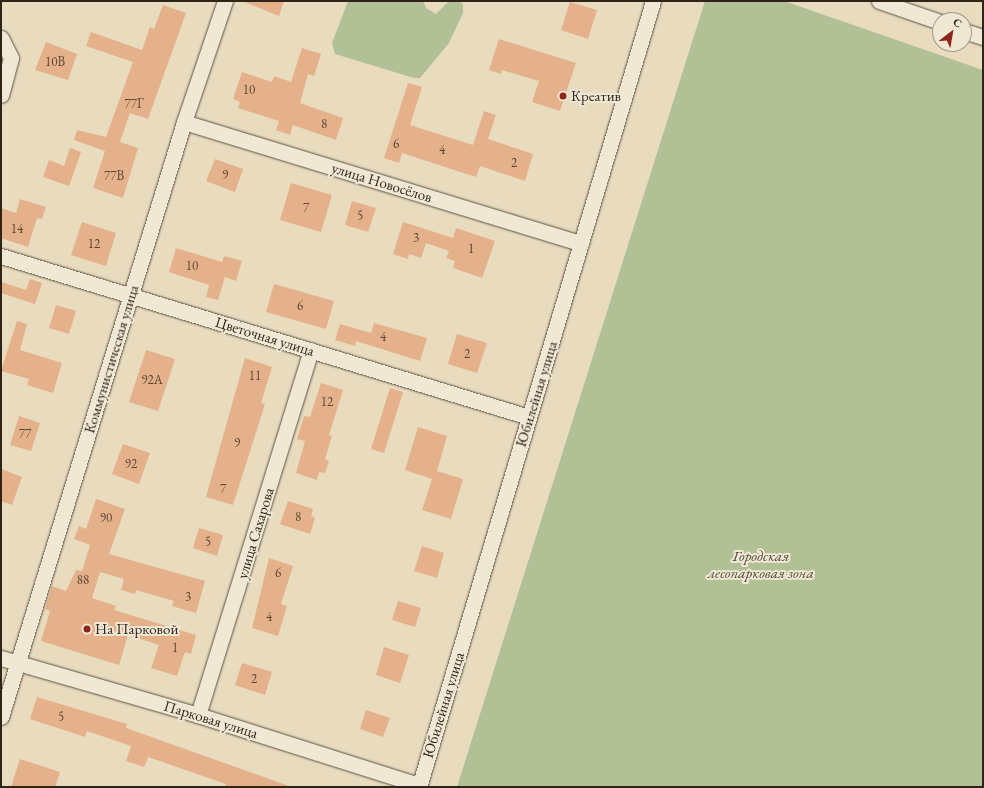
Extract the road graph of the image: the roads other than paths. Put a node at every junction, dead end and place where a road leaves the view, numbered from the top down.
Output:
1 (225, 1) edge
2 (653, 1) edge
3 (879, 1) edge
4 (932, 19) edge
5 (972, 34) edge
6 (983, 37) edge
7 (1, 38) edge
8 (1, 95) edge
9 (184, 122) junction
10 (581, 243) junction
11 (1, 256) edge
12 (131, 295) junction
13 (311, 350) junction
14 (529, 417) junction
15 (1, 658) edge
16 (18, 663) junction
17 (198, 715) junction
18 (1, 717) edge
19 (419, 786) edge

1 - 9 street, Коммунистическая улица
2 - 10 street, Юбилейная улица
3 - 4 street
5 - 6 street
7 - 8 street
9 - 10 street, улица Новосёлов
9 - 12 street, Коммунистическая улица
10 - 14 street, Юбилейная улица
11 - 12 street, Цветочная улица
12 - 13 street, Цветочная улица
12 - 16 street, Коммунистическая улица
13 - 14 street, Цветочная улица
13 - 17 street, улица Сахарова
14 - 19 street, Юбилейная улица
15 - 16 street, Парковая улица
16 - 17 street, Парковая улица
16 - 18 street, Коммунистическая улица
17 - 19 street, Парковая улица

